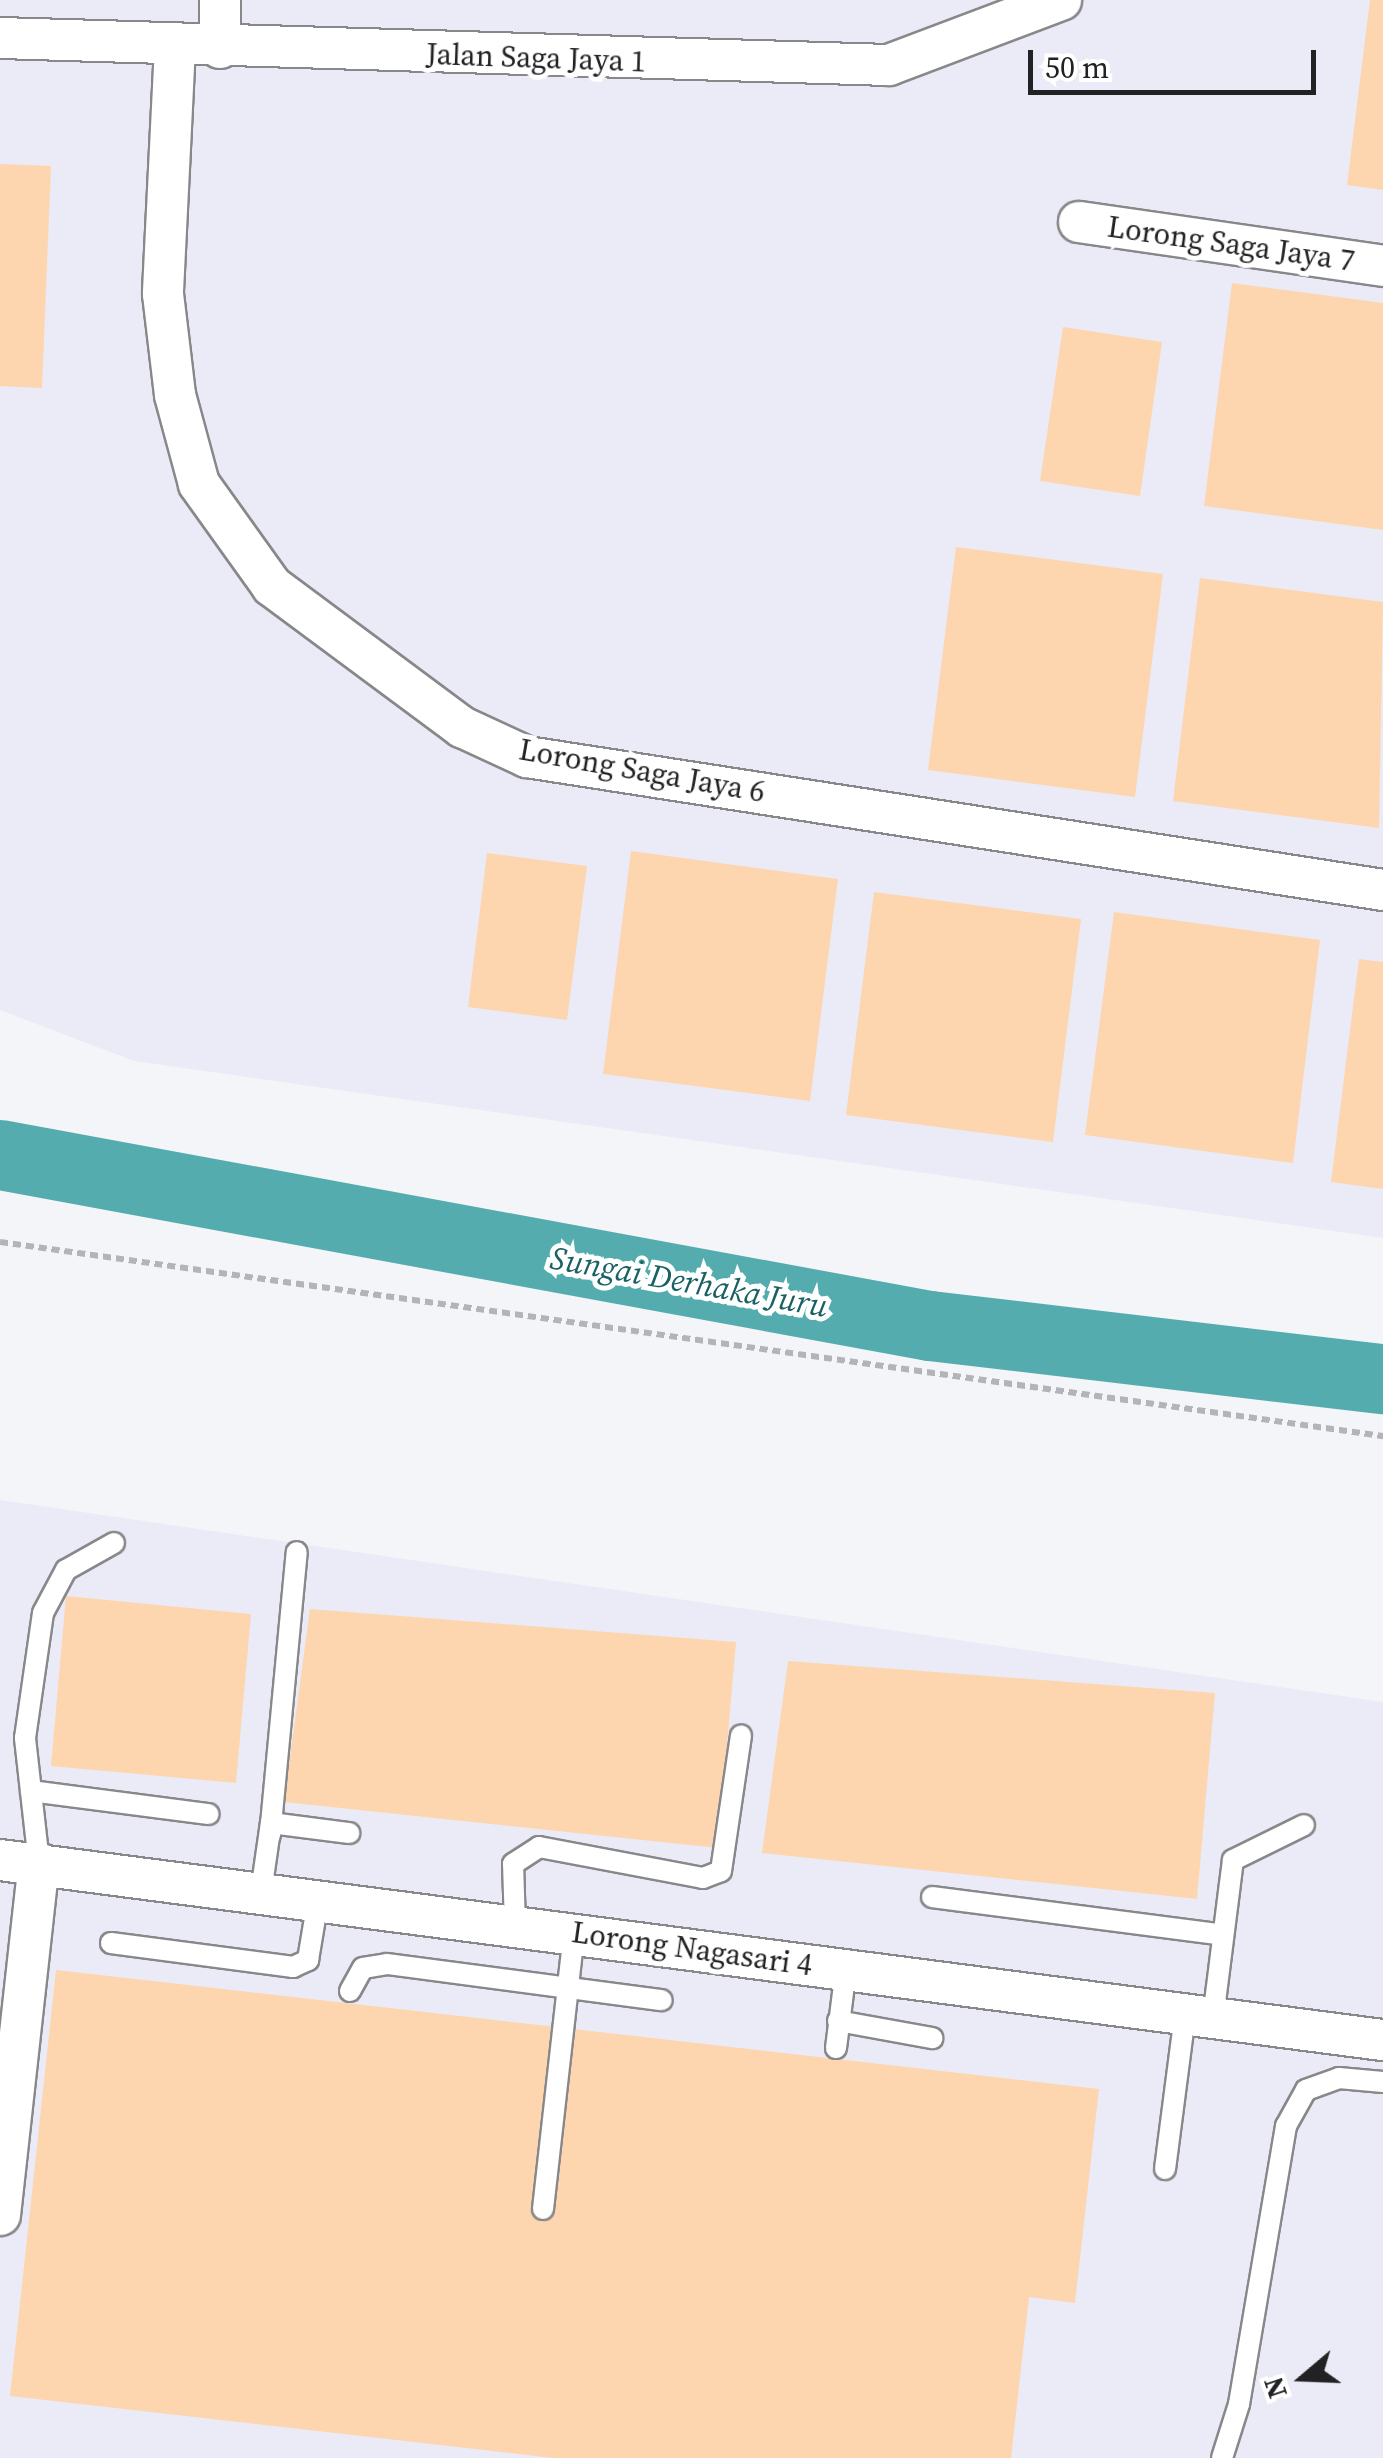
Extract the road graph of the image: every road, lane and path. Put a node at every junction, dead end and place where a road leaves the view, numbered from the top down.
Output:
1 (220, 0) edge
2 (1061, 0) edge
3 (0, 38) edge
4 (175, 46) junction
5 (220, 48) junction
6 (1078, 222) dead end
7 (1383, 266) edge
8 (1383, 890) edge
9 (0, 1242) edge
10 (1383, 1436) edge
11 (114, 1543) dead end
12 (297, 1552) dead end
13 (740, 1735) dead end
14 (30, 1791) junction
15 (209, 1814) dead end
16 (1304, 1825) dead end
17 (349, 1833) dead end
18 (270, 1835) junction
19 (20, 1861) edge
20 (262, 1892) junction
21 (932, 1898) dead end
22 (318, 1900) junction
23 (515, 1926) junction
24 (574, 1933) junction
25 (1224, 1935) junction
26 (111, 1942) dead end
27 (846, 1970) junction
28 (568, 1988) junction
29 (350, 1991) dead end
30 (662, 2000) dead end
31 (1199, 2016) junction
32 (838, 2021) junction
33 (932, 2038) dead end
34 (1383, 2040) edge
35 (836, 2048) dead end
36 (1383, 2082) edge
37 (1165, 2168) dead end
38 (543, 2210) dead end
39 (0, 2216) edge
40 (1222, 2458) edge

1 - 5 street
2 - 5 street, Jalan Saga Jaya 1
3 - 4 street, Jalan Saga Jaya 1
4 - 5 street, Jalan Saga Jaya 1
4 - 8 street, Lorong Saga Jaya 6
6 - 7 street, Lorong Saga Jaya 7
9 - 10 path
11 - 14 lane
12 - 18 lane
13 - 23 lane
14 - 15 lane
14 - 19 lane
16 - 25 lane
17 - 18 lane
18 - 20 lane
19 - 20 street, Lorong Nagasari 4
19 - 39 street
20 - 22 street, Lorong Nagasari 4
21 - 25 lane
22 - 23 street, Lorong Nagasari 4
22 - 26 lane
23 - 24 street, Lorong Nagasari 4
24 - 27 street, Lorong Nagasari 4
24 - 28 lane
25 - 31 lane
27 - 31 street, Lorong Nagasari 4
27 - 32 lane
28 - 29 lane
28 - 30 lane
28 - 38 lane
31 - 34 street, Lorong Nagasari 4
31 - 37 lane
32 - 33 lane
32 - 35 lane
36 - 40 lane

